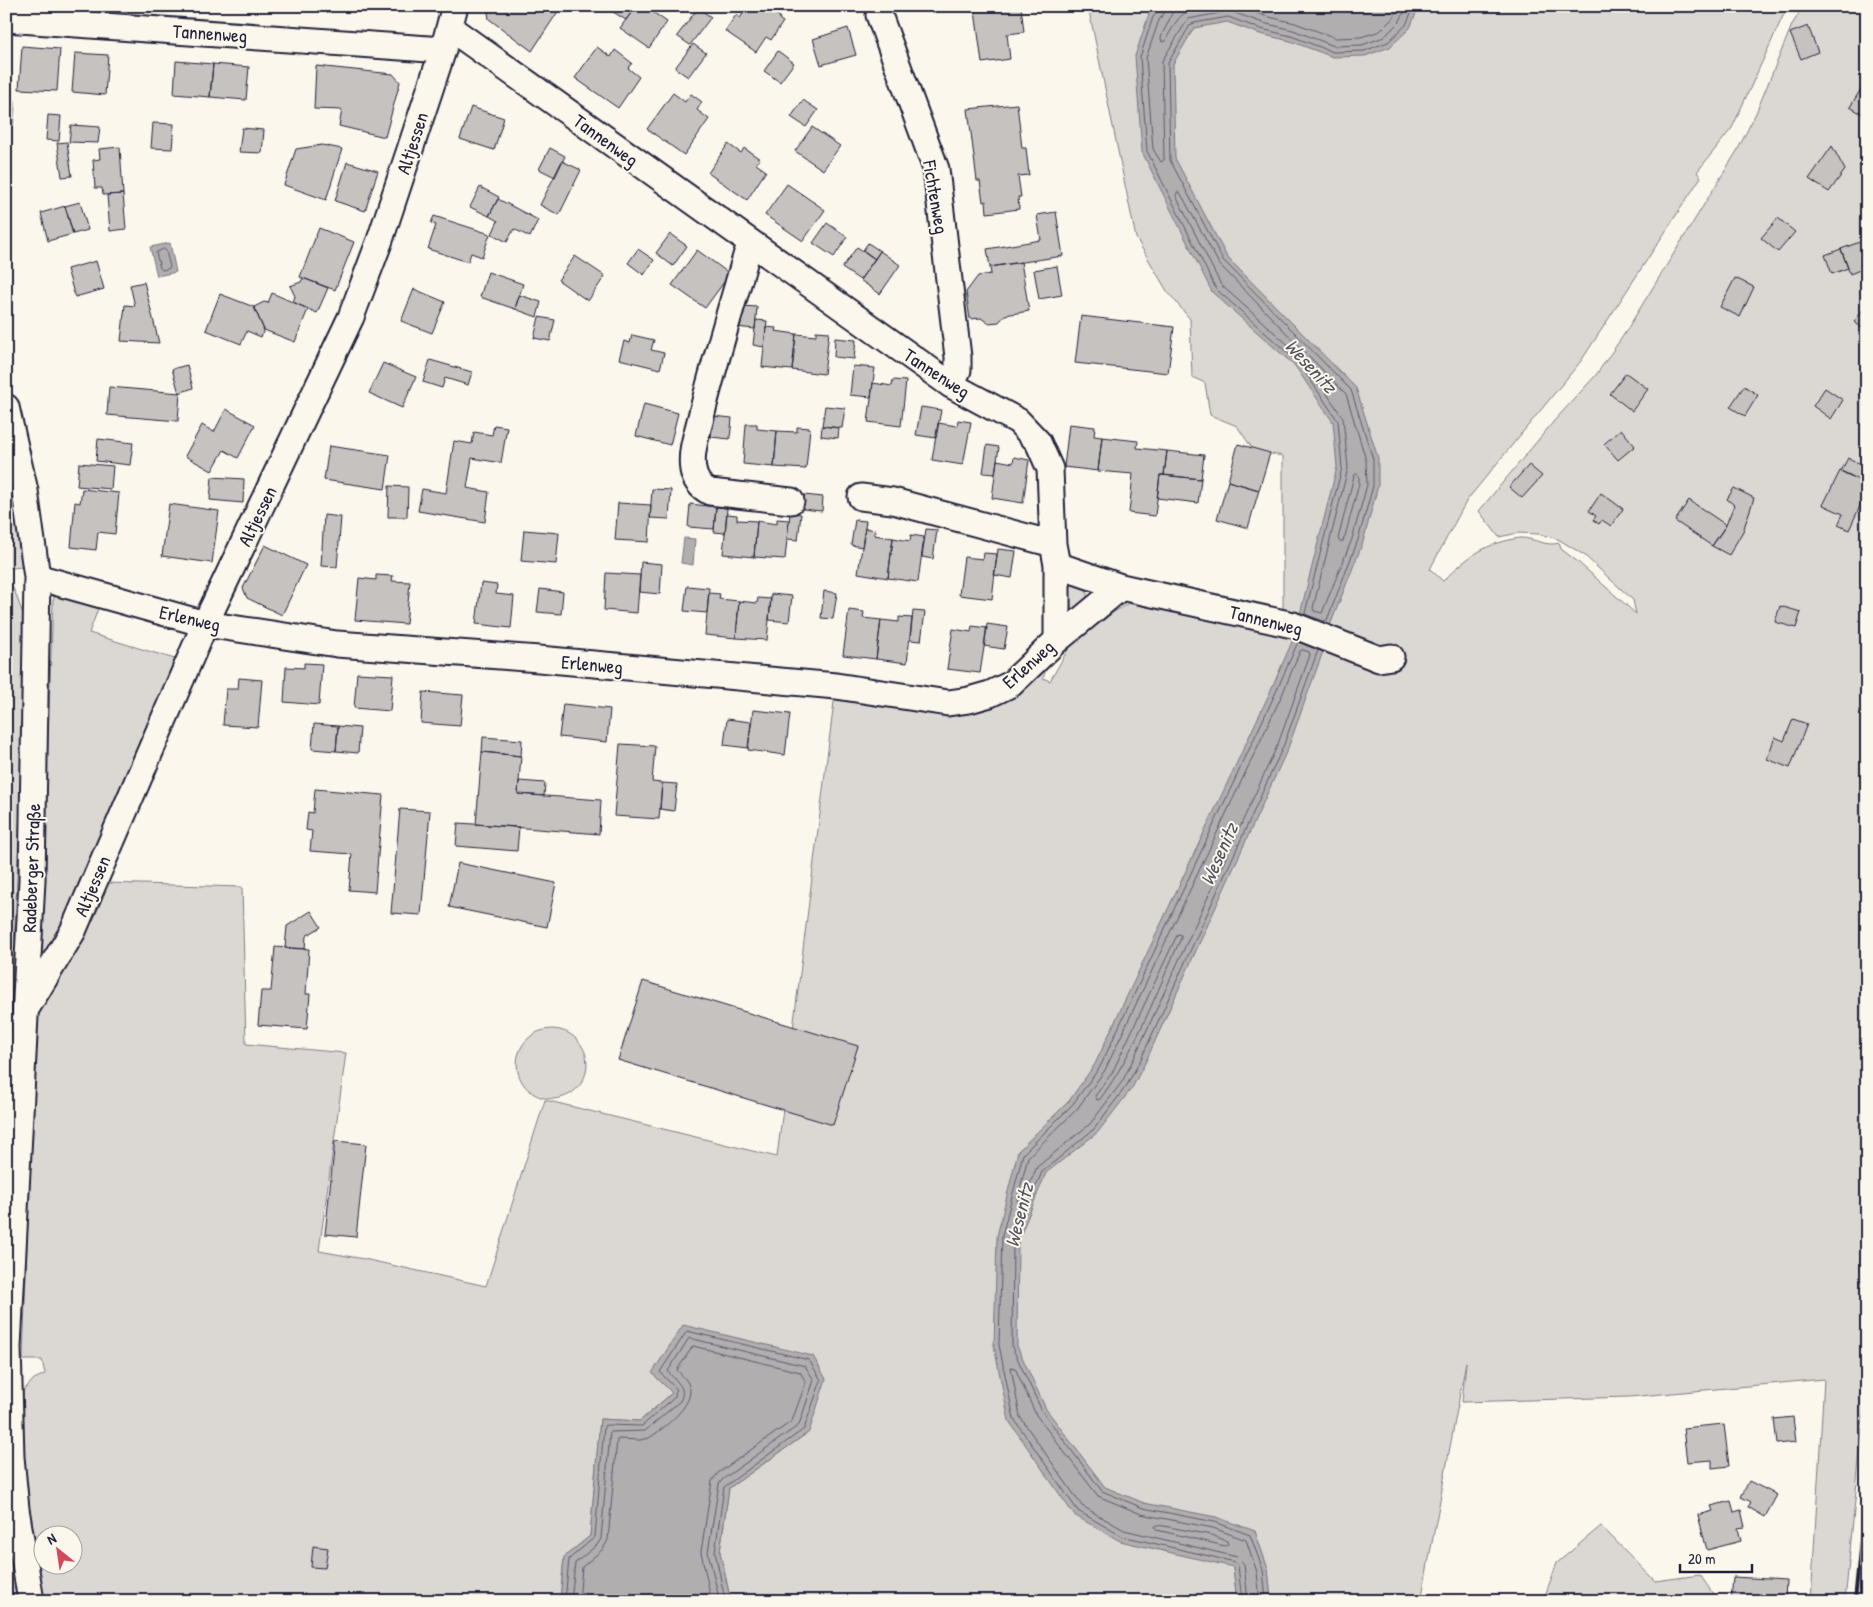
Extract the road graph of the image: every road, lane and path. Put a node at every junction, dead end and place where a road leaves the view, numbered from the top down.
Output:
1 (878, 15) dead end
2 (6, 19) edge
3 (449, 28) edge
4 (751, 243) junction
5 (951, 385) junction
6 (6, 407) edge
7 (861, 498) dead end
8 (792, 501) dead end
9 (1055, 554) junction
10 (37, 577) junction
11 (1121, 587) junction
12 (205, 624) junction
13 (1057, 640) junction
14 (1391, 657) dead end
15 (24, 1011) junction
16 (31, 1601) edge

1 - 5 street, Fichtenweg
2 - 3 street, Tannenweg
3 - 4 street, Tannenweg
3 - 12 street, Altjessen
4 - 5 street, Tannenweg
4 - 8 street
5 - 9 street, Tannenweg
6 - 10 street, Radeberger Straße
7 - 9 street
9 - 11 street, Tannenweg
9 - 13 street, Erlenweg
10 - 12 street, Erlenweg
10 - 15 street, Radeberger Straße
11 - 13 street
11 - 14 street, Tannenweg
12 - 13 street, Erlenweg
12 - 15 street, Altjessen
15 - 16 street, Radeberger Straße

